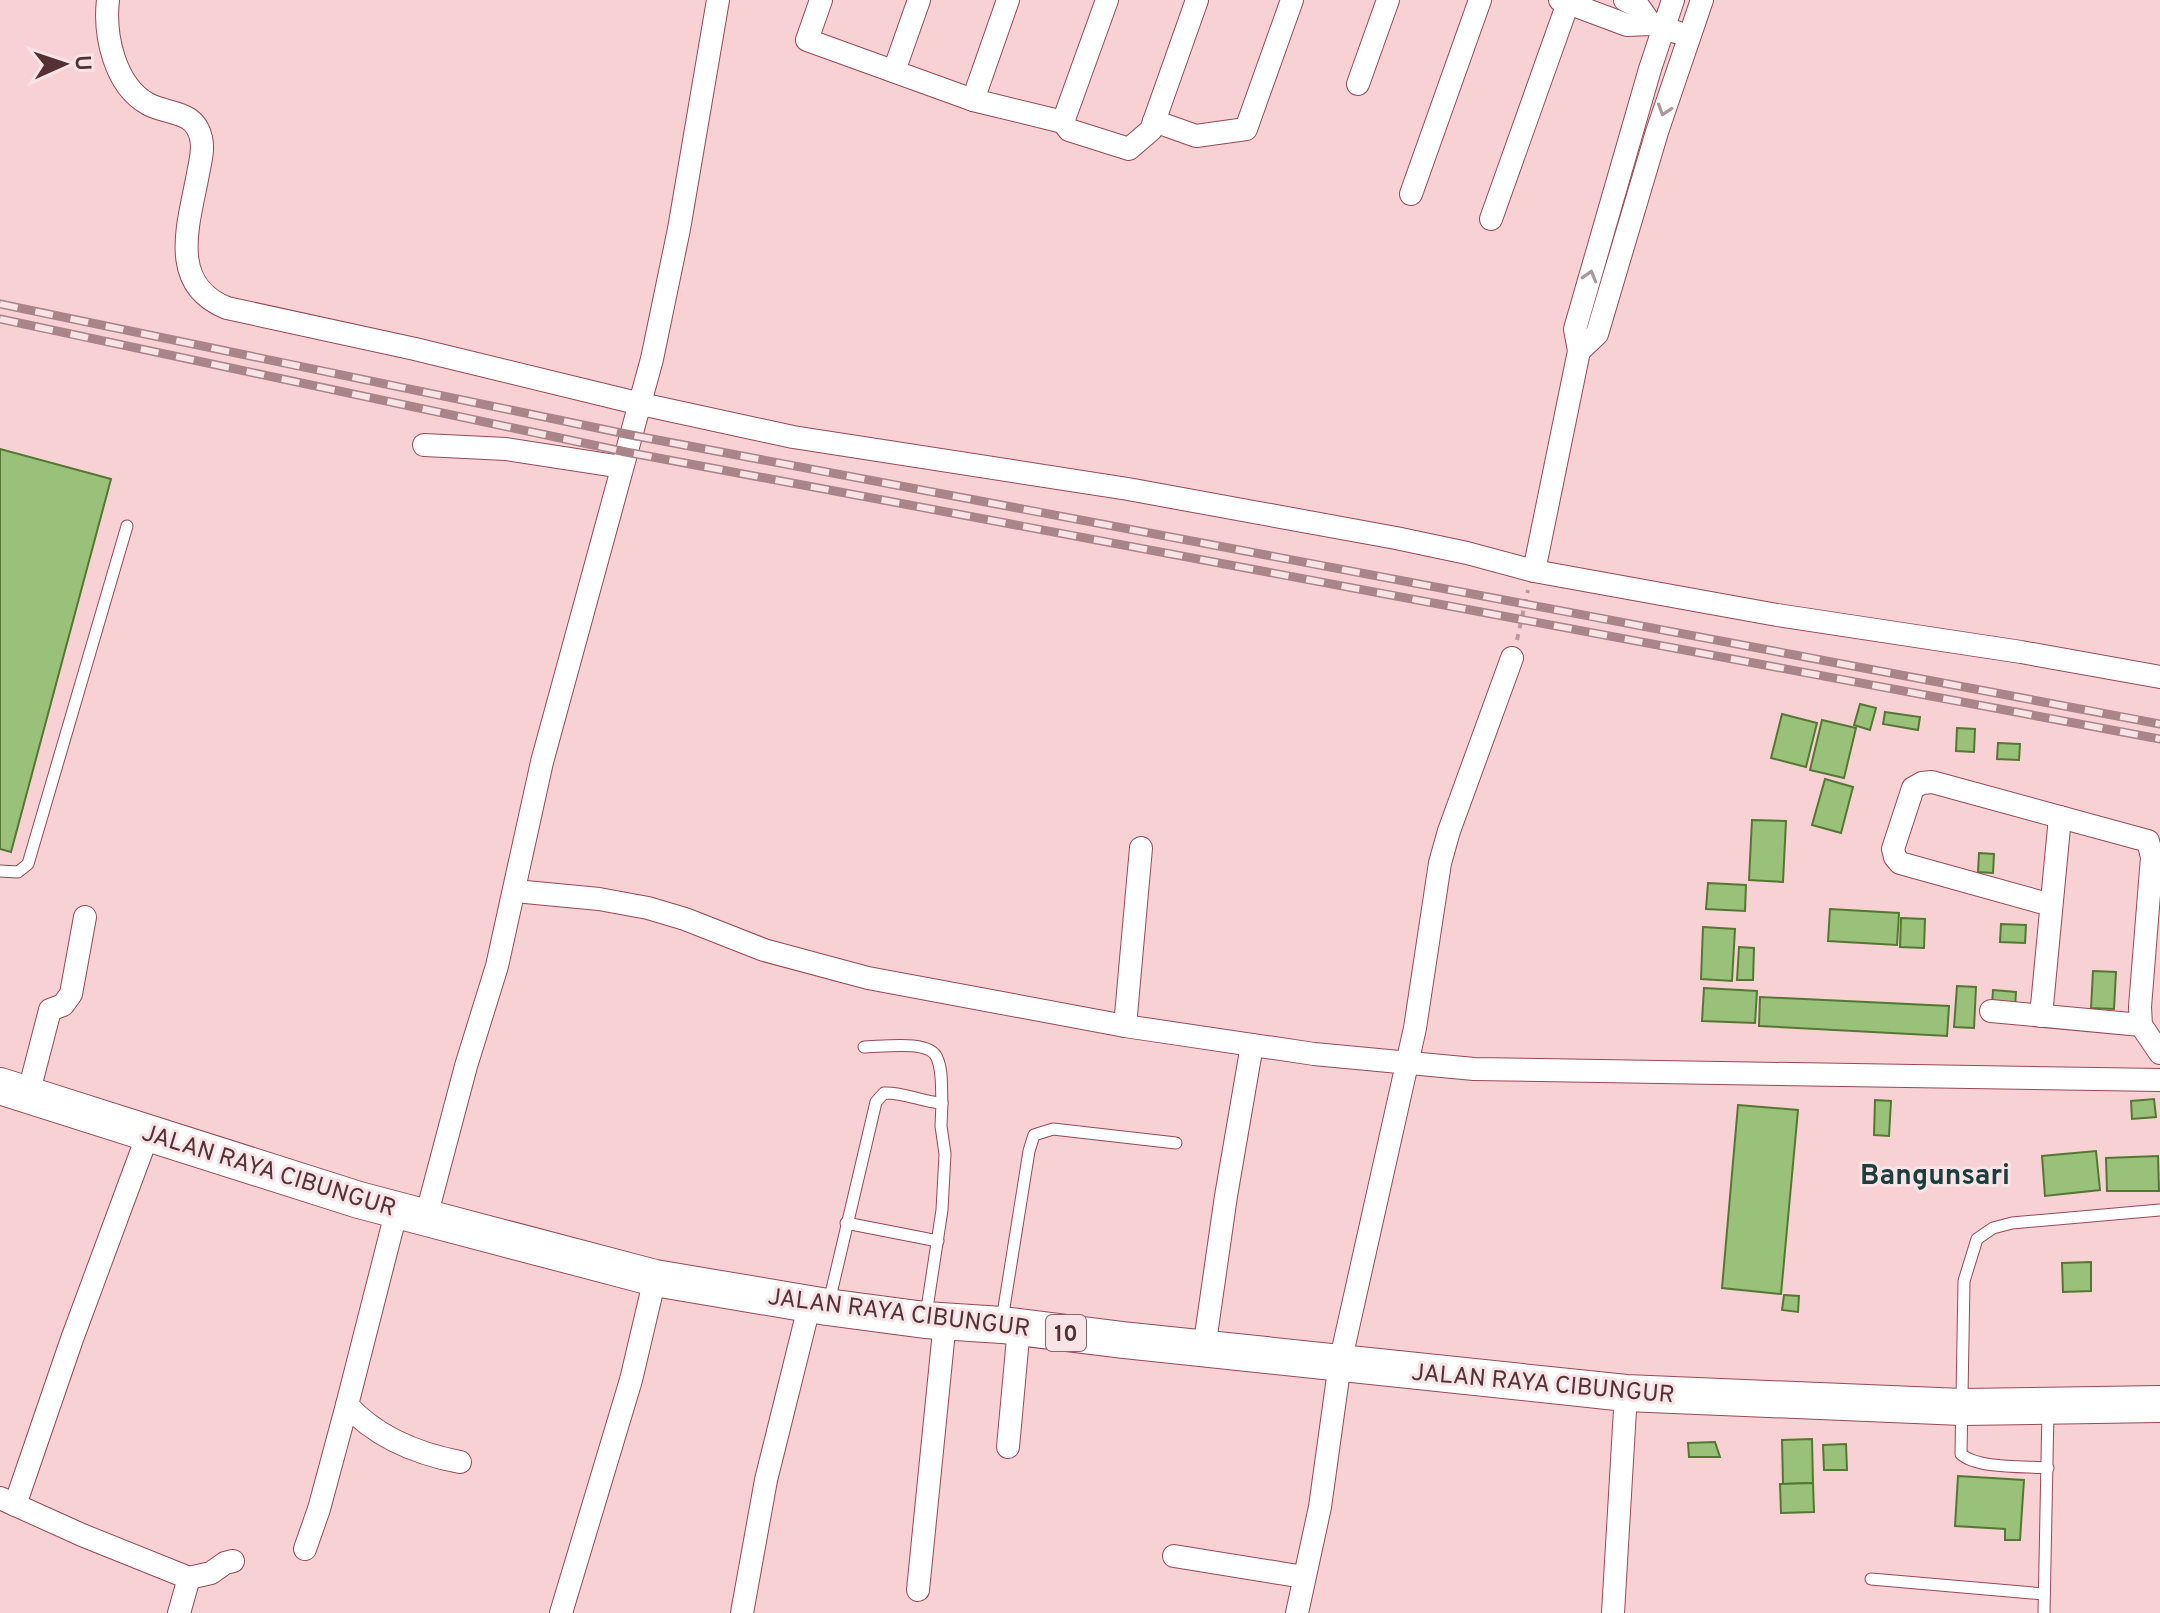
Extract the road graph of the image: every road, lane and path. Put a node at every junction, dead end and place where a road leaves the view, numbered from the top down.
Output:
1 (108, 0) edge
2 (718, 0) edge
3 (821, 0) edge
4 (919, 0) edge
5 (1008, 0) edge
6 (1107, 0) edge
7 (1197, 0) edge
8 (1292, 0) edge
9 (1388, 0) edge
10 (1480, 0) edge
11 (1625, 0) edge
12 (1673, 0) edge
13 (1702, 0) edge
14 (1566, 1) edge
15 (1657, 26) junction
16 (1689, 36) junction
17 (894, 71) junction
18 (1358, 84) dead end
19 (973, 100) junction
20 (1154, 121) junction
21 (1063, 122) junction
22 (1411, 194) dead end
23 (1491, 219) dead end
24 (1579, 351) junction
25 (641, 404) junction
26 (424, 445) dead end
27 (622, 467) junction
28 (127, 526) dead end
29 (1534, 571) junction
30 (1512, 658) joint
31 (2160, 677) edge
32 (2060, 817) junction
33 (1141, 848) dead end
34 (0, 871) edge
35 (515, 891) junction
36 (2051, 905) junction
37 (85, 917) dead end
38 (1991, 1011) dead end
39 (2041, 1016) junction
40 (2141, 1025) junction
41 (1125, 1026) junction
42 (1252, 1045) junction
43 (864, 1047) dead end
44 (2160, 1053) edge
45 (1408, 1063) junction
46 (2160, 1080) edge
47 (8, 1092) edge
48 (942, 1103) junction
49 (148, 1134) junction
50 (1176, 1143) dead end
51 (2160, 1210) edge
52 (412, 1213) junction
53 (846, 1223) junction
54 (938, 1241) junction
55 (655, 1278) junction
56 (818, 1305) junction
57 (935, 1321) junction
58 (1010, 1326) junction
59 (1204, 1349) junction
60 (1340, 1363) junction
61 (1626, 1393) junction
62 (2160, 1404) edge
63 (347, 1405) junction
64 (2048, 1405) junction
65 (1962, 1407) junction
66 (1008, 1447) dead end
67 (460, 1462) dead end
68 (2048, 1468) junction
69 (8, 1502) edge
70 (305, 1549) dead end
71 (1174, 1556) dead end
72 (233, 1561) dead end
73 (1304, 1577) junction
74 (189, 1578) junction
75 (1871, 1579) dead end
76 (918, 1590) dead end
77 (2044, 1594) junction
78 (179, 1613) edge
79 (561, 1613) edge
80 (742, 1613) edge
81 (1297, 1613) edge
82 (1613, 1613) edge
83 (2044, 1613) edge

1 - 25 street
2 - 25 street
3 - 17 street
4 - 17 street
5 - 19 street
6 - 21 street
7 - 20 street
8 - 20 street
9 - 18 street
10 - 22 street
11 - 15 street
12 - 15 street
13 - 16 street
14 - 15 street
14 - 23 street
15 - 16 street
24 -> 15 street
16 -> 24 street
17 - 19 street
19 - 21 street
20 - 21 street
24 - 29 street
25 - 27 street
25 - 29 street
26 - 27 street
27 - 35 street
28 - 34 lane
29 - 30 path
29 - 31 street
30 - 45 street
32 - 36 street
32 - 36 street
32 - 40 street
33 - 41 street
35 - 41 street
35 - 52 street
36 - 39 street
37 - 47 street
38 - 39 street
39 - 40 street
40 - 44 street
41 - 42 street
42 - 45 street
42 - 59 street
43 - 48 lane
45 - 46 street
45 - 60 street
47 - 49 highway, JALAN RAYA CIBUNGUR / 10
48 - 53 lane
48 - 54 lane
49 - 52 highway, JALAN RAYA CIBUNGUR / 10
49 - 69 street
50 - 58 lane
51 - 65 lane
52 - 55 highway, JALAN RAYA CIBUNGUR / 10
52 - 63 street
53 - 54 lane
53 - 56 lane
54 - 57 lane
55 - 56 highway, JALAN RAYA CIBUNGUR / 10
55 - 79 street
56 - 57 highway, JALAN RAYA CIBUNGUR / 10
56 - 80 street
57 - 58 highway, JALAN RAYA CIBUNGUR / 10
57 - 76 street
58 - 59 highway, JALAN RAYA CIBUNGUR / 10
58 - 66 street
59 - 60 highway, JALAN RAYA CIBUNGUR / 10
60 - 61 highway, JALAN RAYA CIBUNGUR / 10
60 - 73 street
61 - 65 highway, JALAN RAYA CIBUNGUR / 10
61 - 82 street
62 - 64 highway, JALAN RAYA CIBUNGUR / 10
63 - 67 street
63 - 70 street
64 - 65 highway, JALAN RAYA CIBUNGUR / 10
64 - 68 lane
65 - 68 lane
68 - 77 lane
69 - 74 street
71 - 73 street
72 - 74 street
73 - 81 street
74 - 78 street
75 - 77 lane
77 - 83 lane

